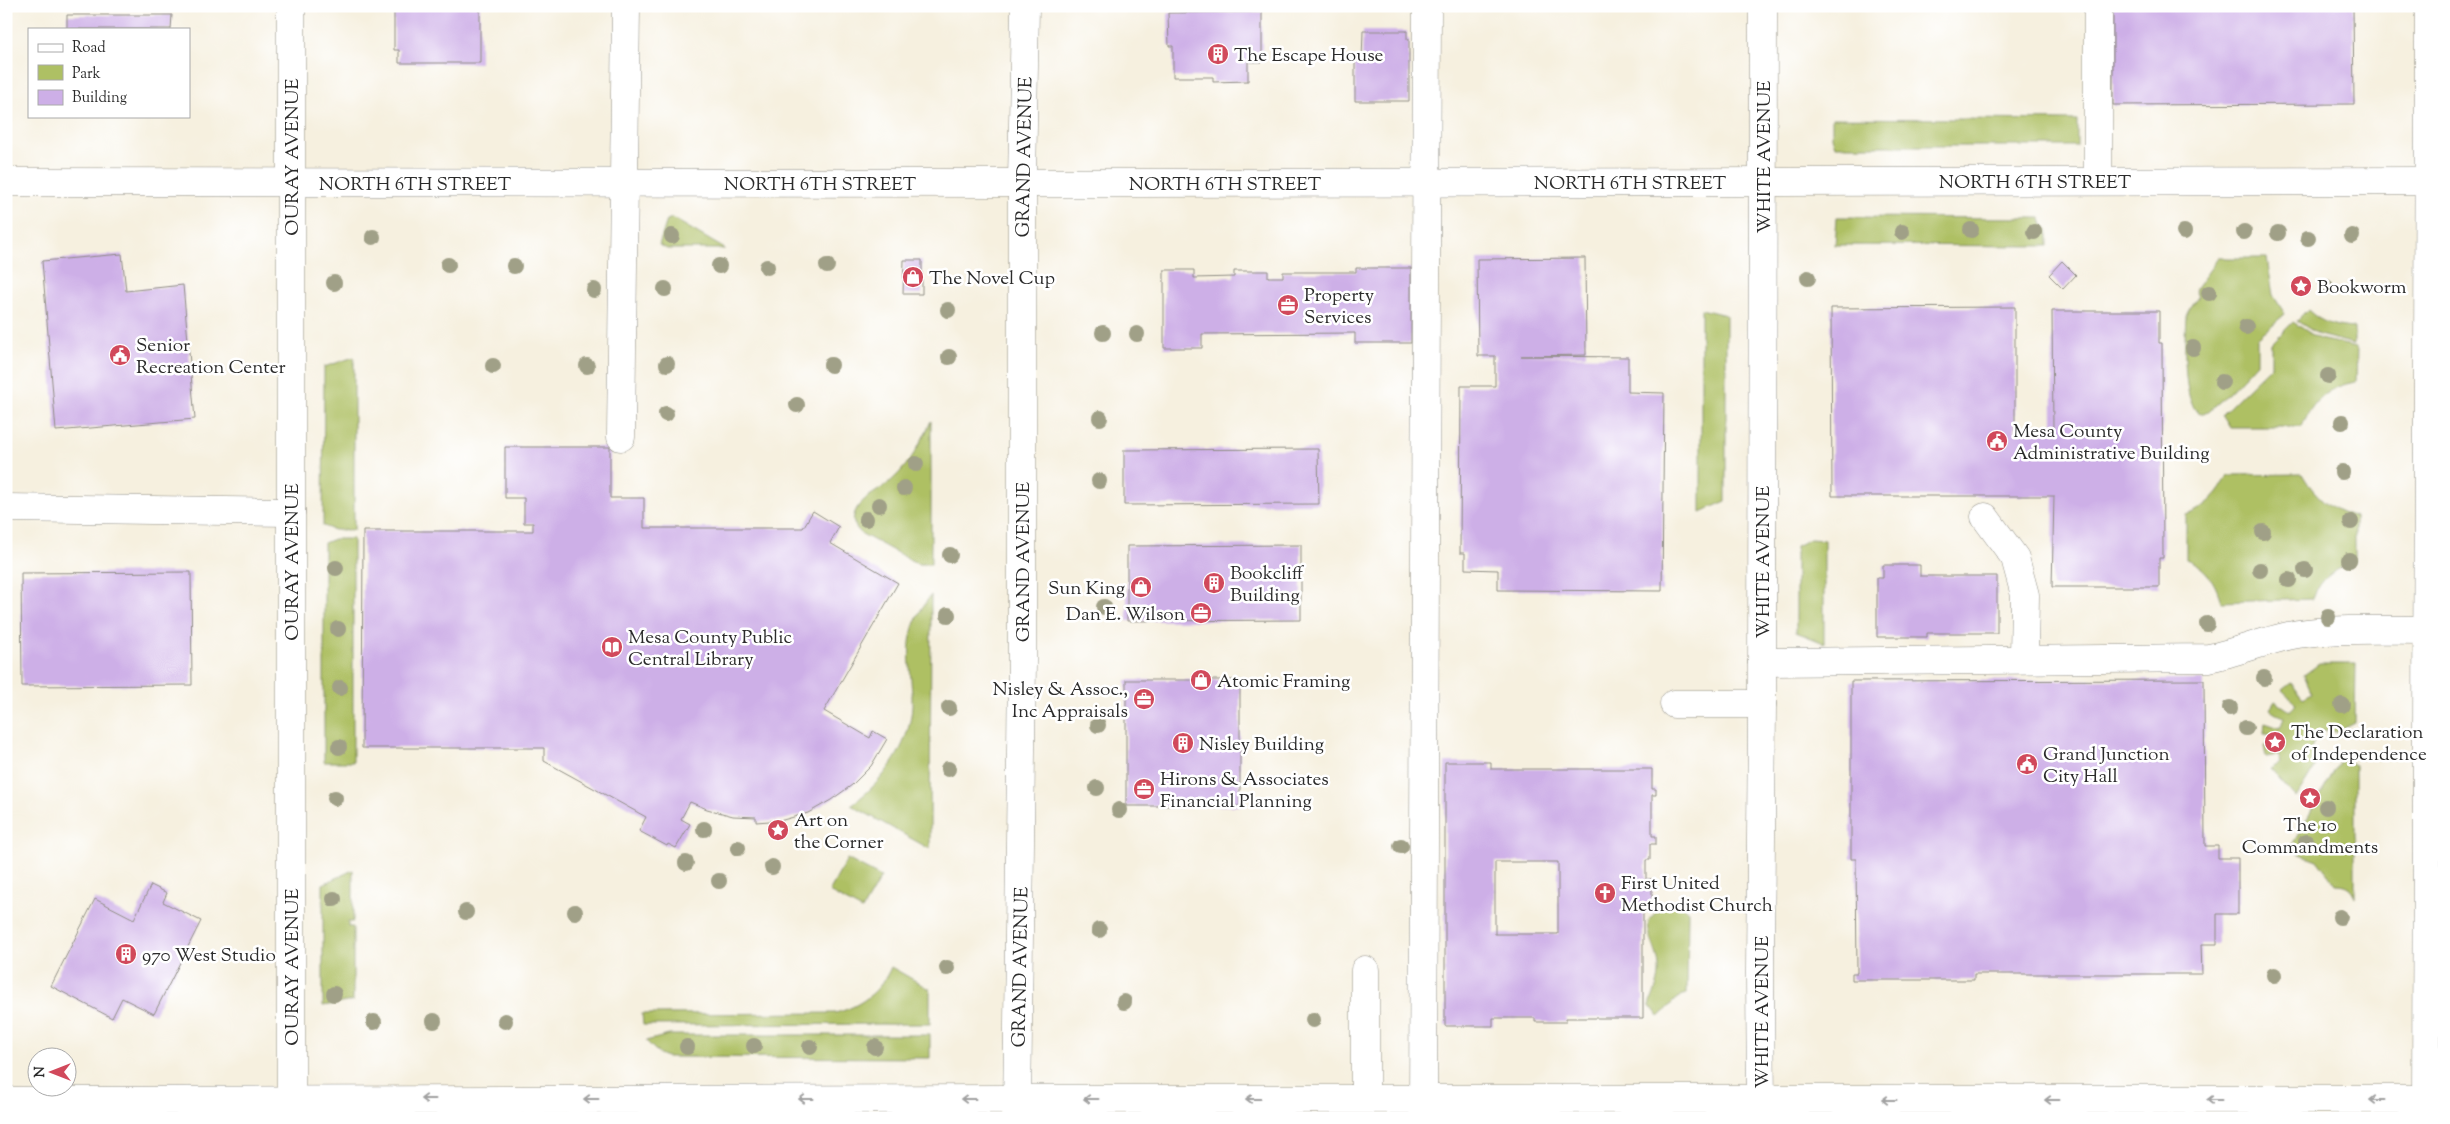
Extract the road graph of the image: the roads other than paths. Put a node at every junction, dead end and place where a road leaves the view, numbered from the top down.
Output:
1 (291, 6) edge
2 (626, 6) edge
3 (1025, 6) edge
4 (1427, 6) edge
5 (1763, 6) edge
6 (2098, 6) edge
7 (2429, 6) edge
8 (1763, 181) junction
9 (2098, 181) junction
10 (2436, 181) edge
11 (6, 182) edge
12 (291, 182) junction
13 (625, 183) junction
14 (1427, 183) junction
15 (1022, 184) junction
16 (622, 437) dead end
17 (6, 508) edge
18 (291, 512) junction
19 (1985, 517) dead end
20 (2426, 630) junction
21 (2024, 659) junction
22 (1762, 662) junction
23 (1674, 704) dead end
24 (1762, 704) junction
25 (1365, 970) dead end
26 (1365, 1098) junction
27 (6, 1101) edge
28 (2432, 1106) edge
29 (622, 1108) edge
30 (1423, 1108) edge
31 (290, 1109) edge
32 (1017, 1109) edge
33 (1761, 1109) edge

1 - 12 street, OURAY AVENUE
2 - 13 street
3 - 15 street, GRAND AVENUE
4 - 14 street
5 - 8 street, WHITE AVENUE
6 - 9 street
7 - 10 street
8 - 9 street, NORTH 6TH STREET
8 - 14 street, NORTH 6TH STREET
8 - 22 street, WHITE AVENUE
9 - 10 street, NORTH 6TH STREET
10 - 20 street
11 - 12 street, NORTH 6TH STREET
12 - 13 street, NORTH 6TH STREET
12 - 18 street, OURAY AVENUE
13 - 15 street, NORTH 6TH STREET
13 - 16 street
14 - 15 street, NORTH 6TH STREET
14 - 30 street
15 - 32 street, GRAND AVENUE
17 - 18 street
18 - 31 street, OURAY AVENUE
19 - 21 street
20 - 21 street
20 - 28 street
21 - 22 street
22 - 24 street, WHITE AVENUE
23 - 24 street
24 - 33 street, WHITE AVENUE
25 - 26 street
26 - 30 street
26 -> 32 street
27 - 31 street
28 -> 33 street
29 -> 31 street
32 -> 29 street
30 - 33 street

